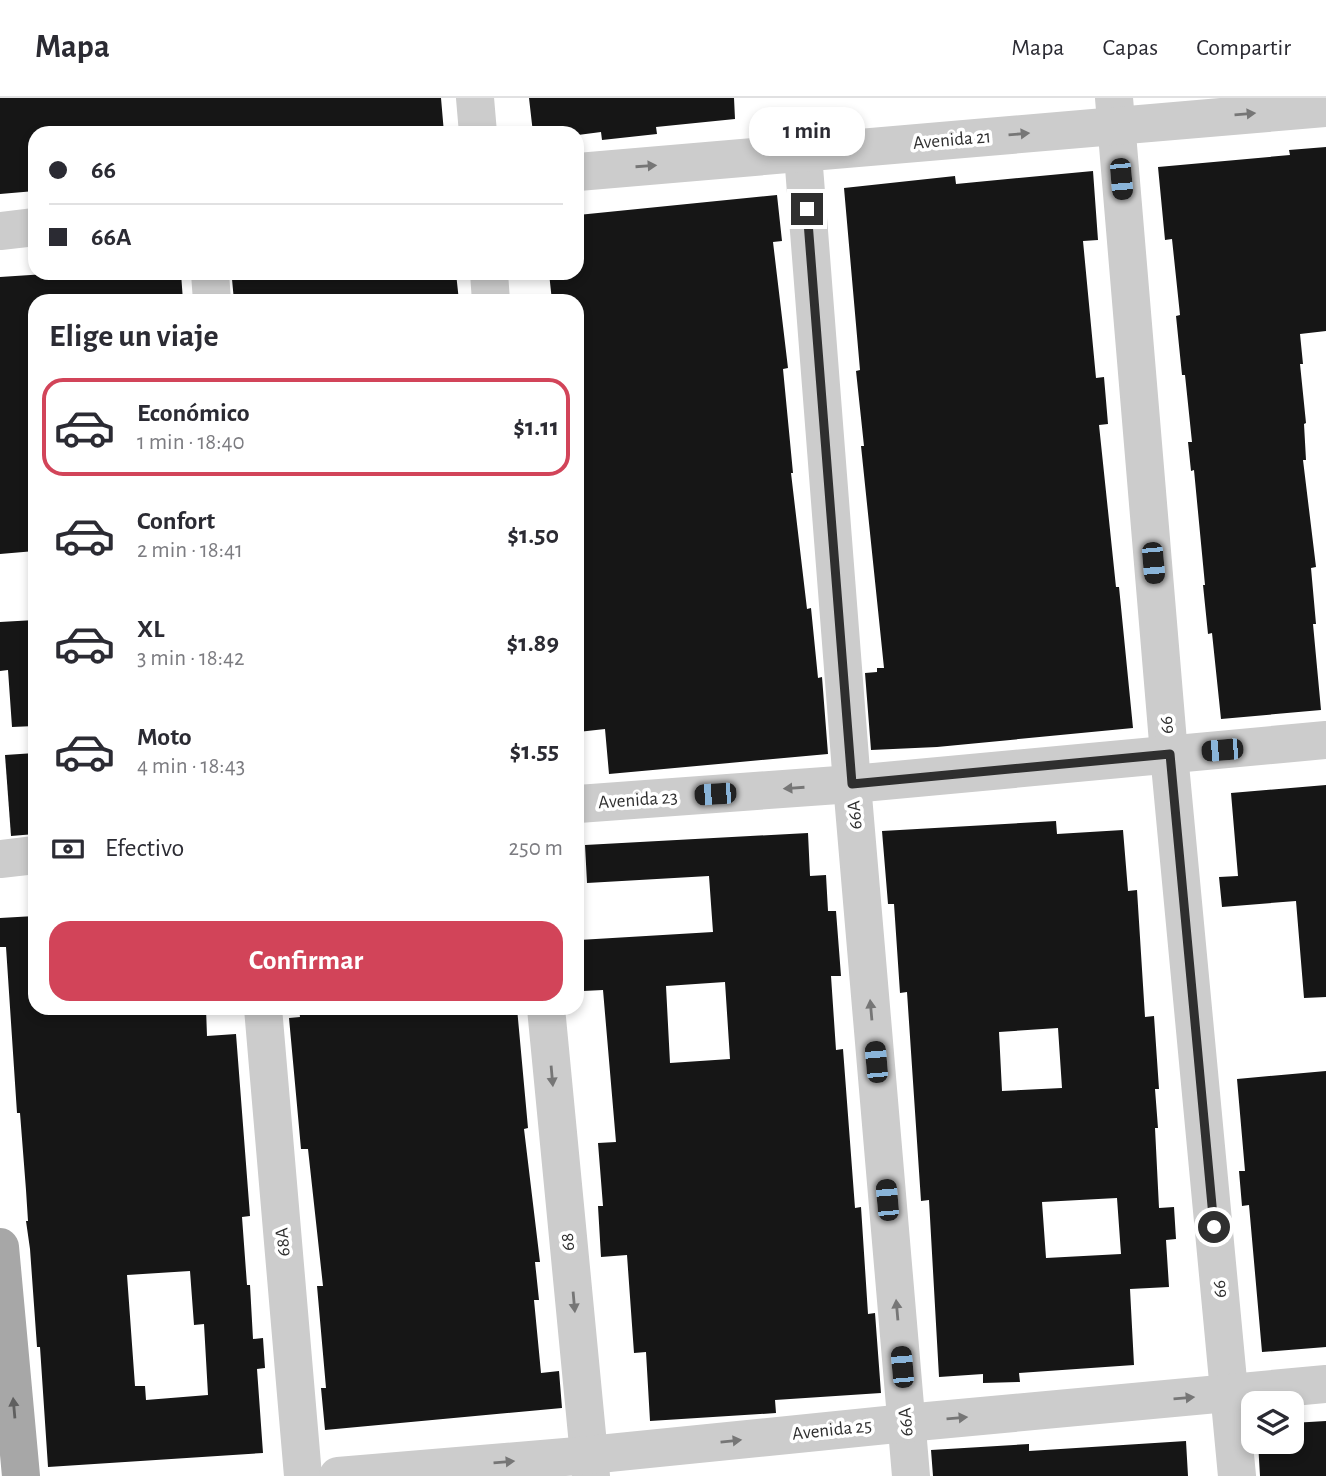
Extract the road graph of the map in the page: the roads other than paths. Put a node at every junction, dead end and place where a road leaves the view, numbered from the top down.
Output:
1 (475, 98) edge
2 (1326, 108) edge
3 (1115, 111) edge
4 (477, 126) edge
5 (803, 154) junction
6 (584, 172) edge
7 (28, 229) edge
8 (0, 231) edge
9 (1326, 740) edge
10 (1170, 754) junction
11 (852, 784) junction
12 (584, 804) edge
13 (28, 856) edge
14 (0, 859) edge
15 (264, 1015) edge
16 (547, 1015) edge
17 (0, 1247) edge
18 (1326, 1384) edge
19 (1230, 1393) junction
20 (906, 1423) junction
21 (590, 1466) edge
22 (20, 1476) edge
23 (303, 1476) edge
24 (338, 1476) edge
25 (911, 1476) edge
26 (1237, 1476) edge

1 - 4 street
3 -> 2 street, Avenida 21
5 -> 3 street, Avenida 21
3 - 10 street, 66
6 -> 5 street, Avenida 21
5 - 11 street, 66A
7 - 8 street
9 - 10 street, Avenida 23
10 - 11 street, Avenida 23
10 - 19 street, 66
11 -> 12 street, Avenida 23
20 -> 11 street, 66A
13 - 14 street
15 - 23 street, 68A
16 -> 21 street, 68
22 -> 17 main road
18 - 19 street, Avenida 25
20 -> 19 street, Avenida 25
19 - 26 street, 66
21 -> 20 street, Avenida 25
20 - 25 street, 66A
24 -> 21 street, Avenida 25

